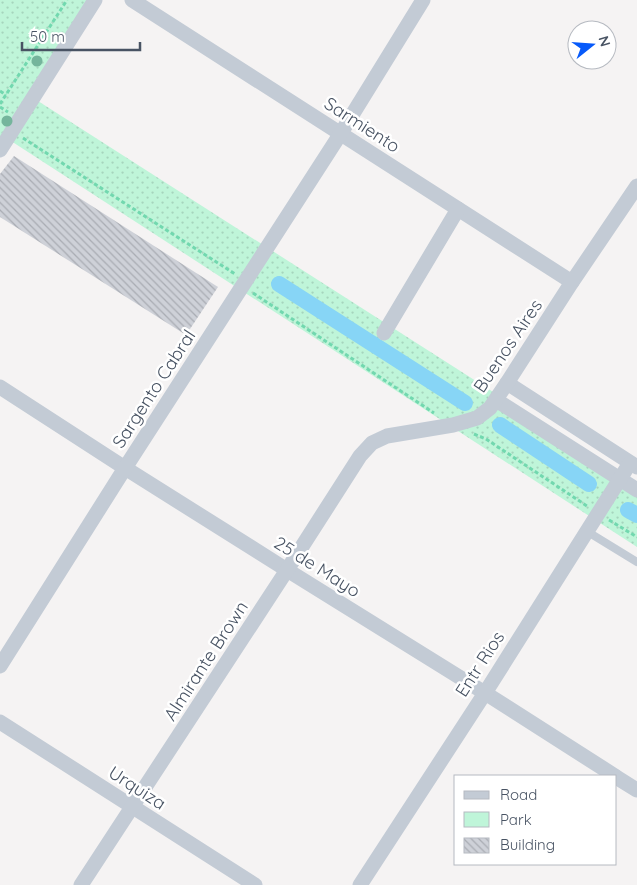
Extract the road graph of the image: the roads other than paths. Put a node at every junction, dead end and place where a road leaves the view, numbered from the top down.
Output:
1 (96, 0) edge
2 (132, 0) edge
3 (423, 0) edge
4 (341, 133) junction
5 (0, 150) edge
6 (637, 186) edge
7 (458, 209) junction
8 (572, 282) junction
9 (384, 334) dead end
10 (507, 383) junction
11 (0, 387) edge
12 (493, 404) junction
13 (360, 456) joint
14 (634, 465) edge
15 (125, 468) junction
16 (620, 479) junction
17 (637, 490) edge
18 (588, 532) junction
19 (637, 562) edge
20 (287, 570) junction
21 (0, 666) edge
22 (484, 693) junction
23 (0, 722) edge
24 (613, 775) edge
25 (617, 777) edge
26 (637, 790) edge
27 (132, 807) junction
28 (81, 885) edge
29 (255, 885) edge
30 (360, 885) edge

1 - 5 street
2 - 4 street, Sarmiento
3 - 4 street, Sargento Cabral
4 - 7 street, Sarmiento
4 - 15 street, Sargento Cabral
6 - 8 street, Buenos Aires
7 - 8 street, Sarmiento
7 - 9 street
8 - 10 street, Buenos Aires
10 - 12 street, Buenos Aires
10 - 14 street
11 - 15 street, 25 de Mayo
12 - 13 street, Buenos Aires
12 - 16 street
13 - 20 street, Almirante Brown
14 - 16 street, Entr Rios
15 - 20 street, 25 de Mayo
15 - 21 street, Sargento Cabral
16 - 17 street
16 - 18 street, Entr Rios
18 - 19 lane
18 - 22 street, Entr Rios
20 - 22 street, 25 de Mayo
20 - 27 street, Almirante Brown
22 - 24 street, 25 de Mayo
22 - 30 street, Entr Rios
23 - 27 street, Urquiza
25 - 26 street, 25 de Mayo
27 - 28 street, Almirante Brown
27 - 29 street, Urquiza

